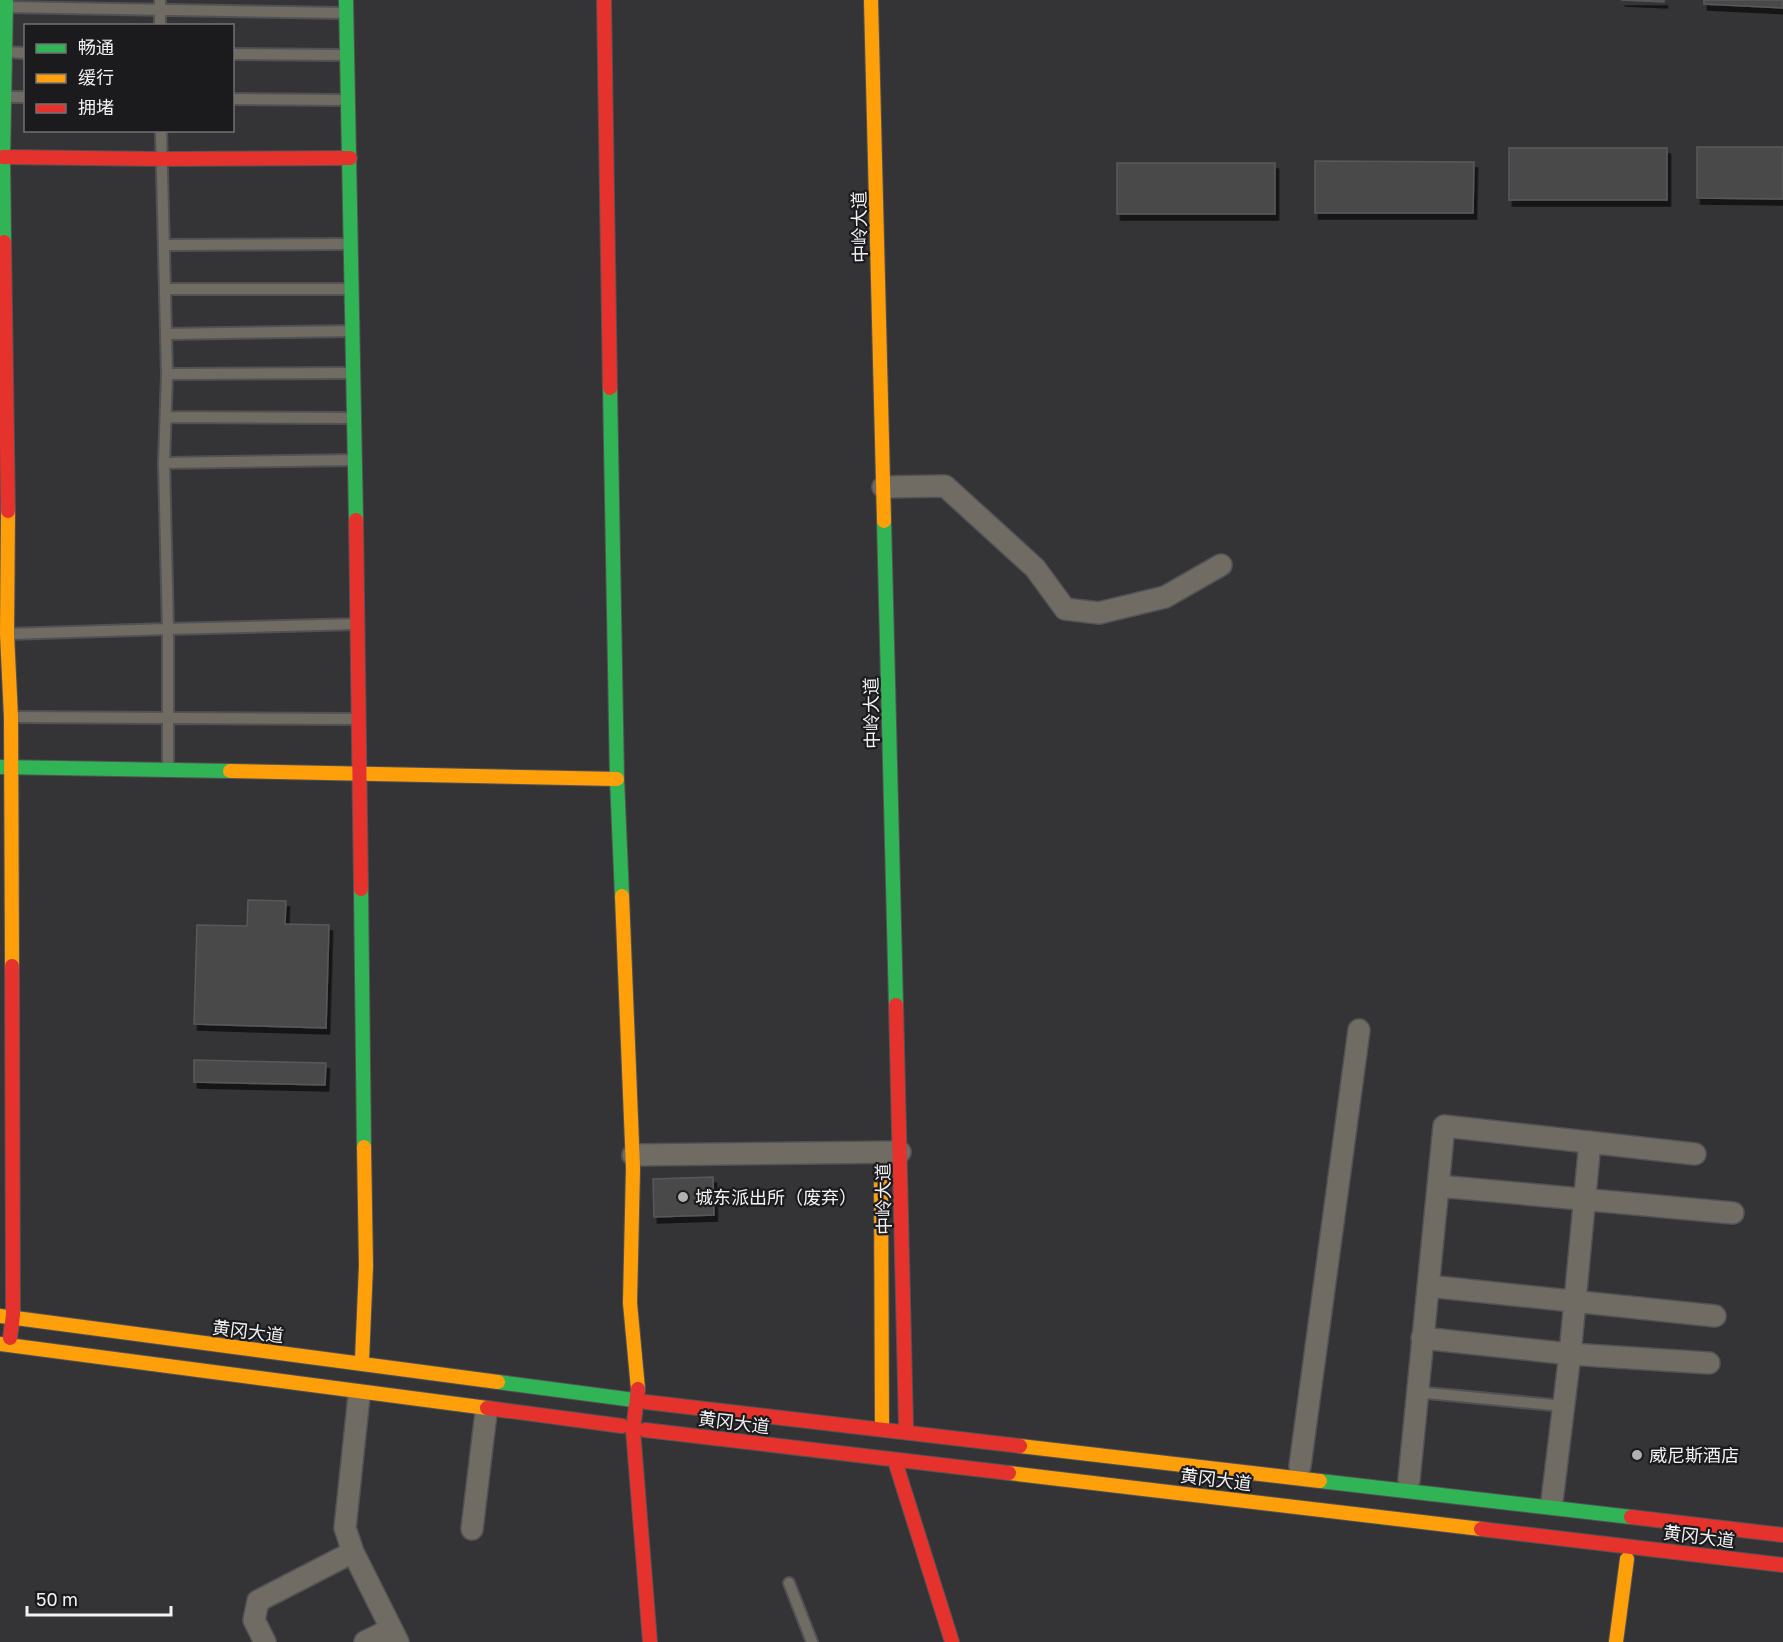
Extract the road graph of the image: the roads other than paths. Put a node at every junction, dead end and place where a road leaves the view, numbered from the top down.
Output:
1 (604, 0) edge
2 (871, 0) edge
3 (6, 3) edge
4 (160, 5) edge
5 (346, 6) edge
6 (160, 24) edge
7 (5, 52) junction
8 (24, 52) edge
9 (234, 54) edge
10 (347, 55) junction
11 (4, 97) junction
12 (24, 98) edge
13 (234, 99) edge
14 (348, 100) junction
15 (161, 132) edge
16 (2, 157) edge
17 (350, 158) junction
18 (161, 159) junction
19 (352, 244) junction
20 (164, 245) junction
21 (353, 288) junction
22 (165, 290) junction
23 (354, 331) junction
24 (166, 334) junction
25 (354, 373) junction
26 (166, 374) junction
27 (166, 417) junction
28 (355, 418) junction
29 (4, 459) edge
30 (356, 460) junction
31 (164, 463) junction
32 (883, 488) junction
33 (4, 505) edge
34 (4, 553) edge
35 (1221, 565) dead end
36 (358, 624) junction
37 (168, 629) junction
38 (7, 634) junction
39 (5, 716) edge
40 (168, 718) junction
41 (359, 719) junction
42 (5, 767) edge
43 (168, 769) junction
44 (360, 773) junction
45 (617, 779) junction
46 (5, 911) edge
47 (1359, 1030) dead end
48 (1590, 1142) junction
49 (6, 1146) edge
50 (1695, 1154) dead end
51 (633, 1155) junction
52 (885, 1156) junction
53 (1438, 1186) junction
54 (6, 1199) edge
55 (1586, 1199) junction
56 (1733, 1213) dead end
57 (1428, 1286) junction
58 (1575, 1301) junction
59 (0, 1316) edge
60 (1715, 1316) dead end
61 (1422, 1338) junction
62 (5, 1345) edge
63 (1570, 1354) junction
64 (362, 1360) dead end
65 (1709, 1363) dead end
66 (1416, 1392) junction
67 (359, 1396) dead end
68 (1564, 1406) junction
69 (486, 1413) dead end
70 (882, 1423) dead end
71 (906, 1426) dead end
72 (634, 1428) junction
73 (895, 1461) dead end
74 (1299, 1466) dead end
75 (1409, 1480) dead end
76 (1552, 1501) dead end
77 (472, 1529) dead end
78 (1783, 1535) edge
79 (353, 1552) junction
80 (1628, 1559) dead end
81 (1783, 1564) edge
82 (789, 1583) dead end
83 (395, 1635) edge
84 (265, 1642) edge
85 (365, 1642) edge
86 (650, 1642) edge
87 (812, 1642) edge
88 (952, 1642) edge
89 (1616, 1642) edge

1 - 45 main road
2 - 32 main road, 中岭大道
3 - 4 lane
3 - 7 main road
4 - 5 lane
4 - 6 lane
5 - 10 main road
7 - 8 lane
7 - 11 main road
9 - 10 lane
10 - 14 main road
11 - 12 lane
11 - 16 main road
13 - 14 lane
14 - 17 main road
15 - 18 lane
16 - 18 main road
16 - 29 main road
17 - 18 main road
17 - 19 main road
18 - 20 lane
19 - 20 lane
19 - 21 main road
20 - 22 lane
21 - 22 lane
21 - 23 main road
22 - 24 lane
23 - 24 lane
23 - 25 main road
24 - 26 lane
25 - 26 lane
25 - 28 main road
26 - 27 lane
27 - 28 lane
27 - 31 lane
28 - 30 main road
29 - 33 main road
30 - 31 lane
30 - 36 main road
31 - 37 lane
32 - 35 street
32 - 52 main road, 中岭大道
33 - 34 main road
34 - 38 main road
36 - 37 lane
36 - 41 main road
37 - 38 lane
37 - 40 lane
38 - 39 main road
39 - 40 lane
39 - 42 main road
40 - 41 lane
40 - 43 lane
41 - 44 main road
42 - 43 main road
42 - 46 main road
43 - 44 main road
44 - 45 main road
44 - 64 main road
45 - 51 main road
46 - 49 main road
47 - 74 street
48 - 50 street
48 - 53 street
48 - 55 street
49 - 54 main road
51 - 52 street
51 - 72 main road
52 - 70 main road, 中岭大道
52 - 71 main road, 中岭大道
53 - 55 street
53 - 57 street
54 - 62 main road
55 - 56 street
55 - 58 street
57 - 58 street
57 - 61 street
58 - 60 street
58 - 63 street
59 - 78 main road, 黄冈大道
61 - 63 street
61 - 66 street
62 - 72 main road, 黄冈大道
63 - 65 street
63 - 68 street
66 - 68 lane
66 - 75 street
67 - 79 street
68 - 76 street
69 - 77 street
72 - 81 main road, 黄冈大道
72 - 86 main road
73 - 88 main road
79 - 83 street
79 - 84 street
80 - 89 main road
82 - 87 lane
83 - 85 street

